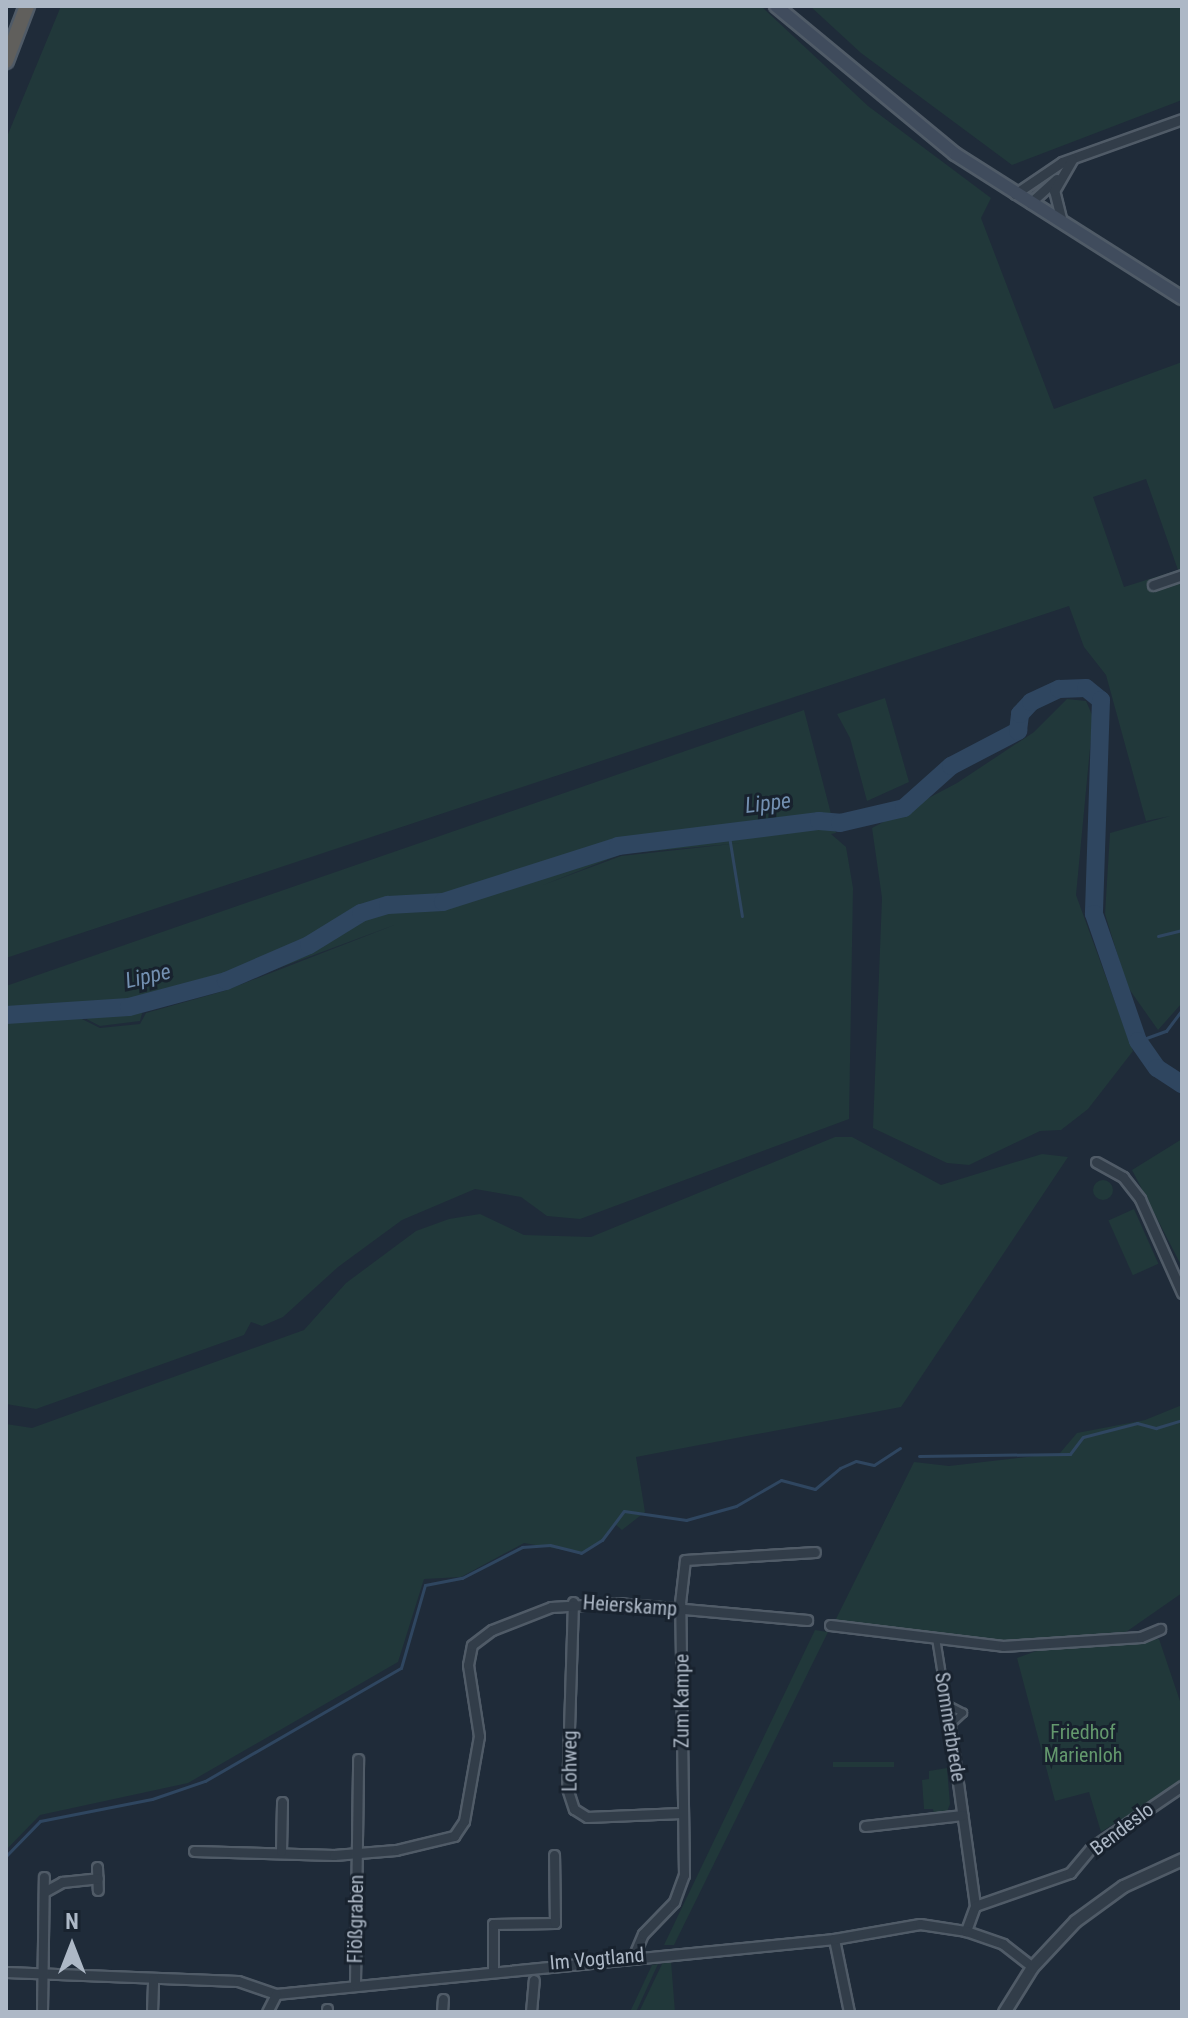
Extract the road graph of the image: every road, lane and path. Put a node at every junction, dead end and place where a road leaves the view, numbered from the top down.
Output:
1 (27, 6) edge
2 (776, 6) edge
3 (6, 61) edge
4 (1182, 119) edge
5 (1074, 157) junction
6 (1060, 176) junction
7 (1015, 194) junction
8 (1030, 203) junction
9 (1064, 226) junction
10 (1182, 298) edge
11 (1182, 575) edge
12 (1153, 585) dead end
13 (1096, 1162) dead end
14 (1182, 1293) edge
15 (815, 1552) dead end
16 (573, 1602) junction
17 (681, 1609) junction
18 (807, 1620) dead end
19 (830, 1625) dead end
20 (1160, 1629) dead end
21 (936, 1638) junction
22 (946, 1704) junction
23 (950, 1725) junction
24 (358, 1759) dead end
25 (1182, 1786) edge
26 (282, 1802) dead end
27 (681, 1813) junction
28 (962, 1815) junction
29 (865, 1826) dead end
30 (194, 1851) dead end
31 (281, 1851) junction
32 (357, 1854) junction
33 (554, 1855) dead end
34 (1182, 1859) edge
35 (44, 1877) dead end
36 (98, 1890) dead end
37 (44, 1892) junction
38 (975, 1906) junction
39 (966, 1931) junction
40 (834, 1939) junction
41 (634, 1955) junction
42 (1032, 1967) junction
43 (493, 1970) junction
44 (6, 1972) edge
45 (43, 1974) junction
46 (153, 1979) junction
47 (534, 1980) dead end
48 (355, 1984) junction
49 (276, 1994) junction
50 (443, 1999) dead end
51 (42, 2012) edge
52 (152, 2012) edge
53 (267, 2012) edge
54 (442, 2012) edge
55 (531, 2012) edge
56 (849, 2012) edge
57 (1004, 2012) edge

1 - 3 highway
2 - 7 main road
4 - 5 street
5 - 6 street
5 - 7 street
6 - 8 street
6 - 9 street
7 - 8 main road
8 - 9 main road
9 - 10 main road
11 - 12 street
13 - 14 street
15 - 17 street, Zum Kampe
16 - 17 street, Heierskamp
16 - 27 street, Lohweg
16 - 32 street, Heierskamp
17 - 18 street, Heierskamp
17 - 27 street, Zum Kampe
19 - 21 street
20 - 21 street
21 - 22 street, Sommerbrede
22 - 23 street, Sommerbrede
22 - 23 street
23 - 28 street, Sommerbrede
24 - 32 street, Flößgraben
25 - 38 street, Bendeslo
26 - 31 street
27 - 41 street, Zum Kampe
28 - 29 street
28 - 38 street, Sommerbrede
30 - 31 street, Flößgraben
31 - 32 street, Flößgraben
32 - 48 street, Flößgraben
33 - 43 street
34 - 42 street
35 - 37 street
36 - 37 street
37 - 45 street
38 - 39 street, Sommerbrede
39 - 40 street, Im Vogtland
39 - 42 street, Im Vogtland
40 - 41 street, Im Vogtland
40 - 56 street
41 - 43 street, Im Vogtland
42 - 57 street
43 - 48 street, Im Vogtland
44 - 45 street, Im Vogtland
45 - 46 street, Im Vogtland
45 - 51 street
46 - 49 street, Im Vogtland
46 - 52 street
47 - 55 street
48 - 49 street, Im Vogtland
49 - 53 street
50 - 54 street

